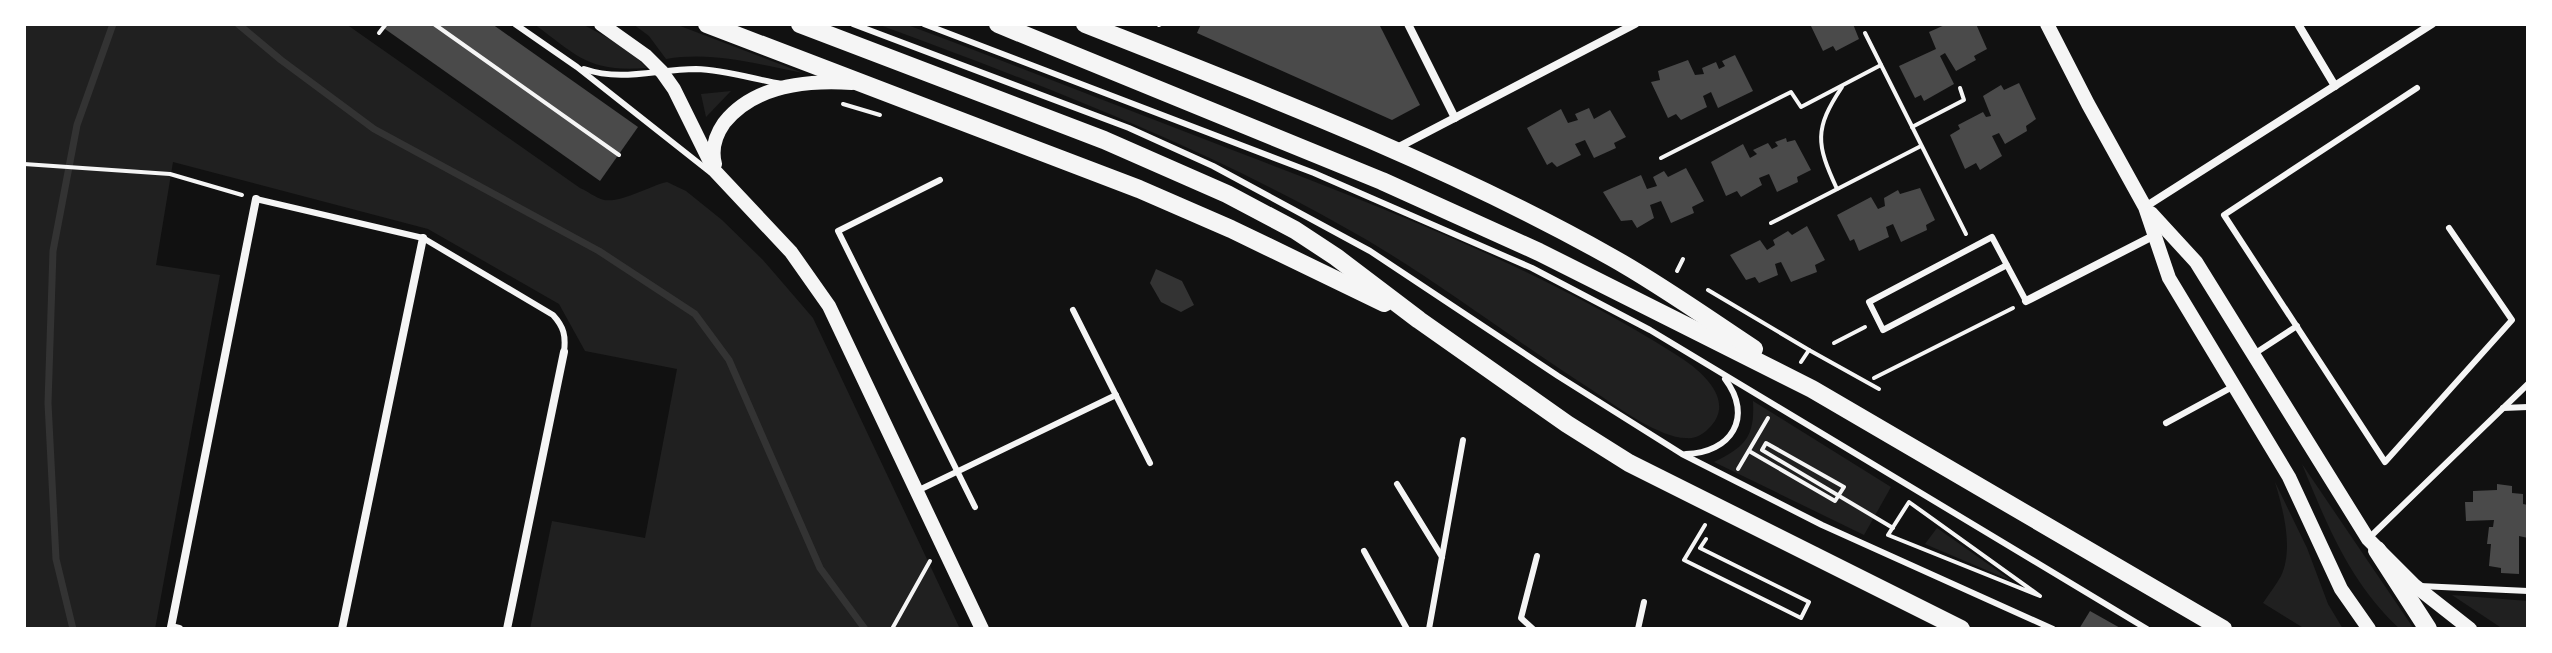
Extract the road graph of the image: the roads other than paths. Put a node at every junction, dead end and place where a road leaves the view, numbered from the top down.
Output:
1 (515, 24) edge
2 (601, 24) edge
3 (707, 24) edge
4 (800, 24) edge
5 (853, 24) edge
6 (924, 24) edge
7 (998, 24) edge
8 (1085, 24) edge
9 (1408, 24) edge
10 (1635, 24) edge
11 (2047, 24) edge
12 (2298, 24) edge
13 (2432, 24) edge
14 (577, 67) junction
15 (662, 72) junction
16 (799, 84) junction
17 (870, 85) junction
18 (2335, 86) junction
19 (2417, 88) dead end
20 (1455, 118) junction
21 (1392, 151) junction
22 (940, 180) dead end
23 (724, 183) junction
24 (256, 199) joint
25 (2145, 207) junction
26 (2449, 228) dead end
27 (2155, 235) junction
28 (423, 238) junction
29 (2007, 265) junction
30 (2026, 301) joint
31 (1073, 310) dead end
32 (1419, 320) junction
33 (2297, 326) junction
34 (564, 352) joint
35 (2254, 354) junction
36 (1721, 374) junction
37 (2528, 384) edge
38 (2234, 386) junction
39 (1812, 389) junction
40 (1116, 395) junction
41 (2528, 407) edge
42 (2503, 408) junction
43 (2166, 423) dead end
44 (1463, 440) dead end
45 (1682, 454) junction
46 (1150, 463) dead end
47 (958, 472) junction
48 (1397, 484) dead end
49 (917, 491) junction
50 (975, 507) dead end
51 (2373, 544) junction
52 (1364, 551) dead end
53 (1537, 556) dead end
54 (1442, 557) junction
55 (2414, 585) junction
56 (2528, 591) edge
57 (1644, 602) dead end
58 (175, 628) edge
59 (342, 629) edge
60 (507, 629) edge
61 (982, 629) edge
62 (1407, 629) edge
63 (1429, 629) edge
64 (1533, 629) edge
65 (1638, 629) edge
66 (1961, 629) edge
67 (2053, 629) edge
68 (2147, 629) edge
69 (2223, 629) edge
70 (2369, 629) edge
71 (2428, 629) edge
72 (2470, 629) edge

1 - 14 lane
2 - 15 street
3 - 17 highway
4 - 32 highway
5 - 45 lane
6 - 36 lane
7 - 39 highway
8 - 21 highway
9 - 20 street
10 - 20 street
11 - 25 street
12 - 18 street
13 - 18 street
14 - 15 lane
14 - 23 lane
15 - 16 lane
15 - 23 street
16 - 17 street
16 - 23 street
17 - 32 highway
18 - 25 street
19 - 33 lane
20 - 21 street
21 - 39 highway
22 - 47 lane
23 - 49 street
24 - 28 lane
24 - 58 street
25 - 27 street
25 - 35 street
26 - 33 lane
27 - 30 street
27 - 38 street
28 - 34 lane
28 - 59 street
29 - 29 lane
29 - 30 lane
31 - 40 lane
32 - 66 highway
33 - 35 lane
34 - 60 street
35 - 51 street
36 - 45 lane
36 - 68 lane
37 - 42 lane
38 - 43 lane
38 - 70 street
39 - 69 highway
40 - 46 lane
40 - 47 lane
41 - 42 lane
42 - 51 lane
44 - 54 lane
45 - 67 lane
47 - 49 lane
47 - 50 lane
48 - 54 lane
49 - 61 street
51 - 55 street
51 - 71 highway
52 - 62 lane
53 - 64 lane
54 - 63 lane
55 - 56 lane
55 - 72 street
57 - 65 lane

